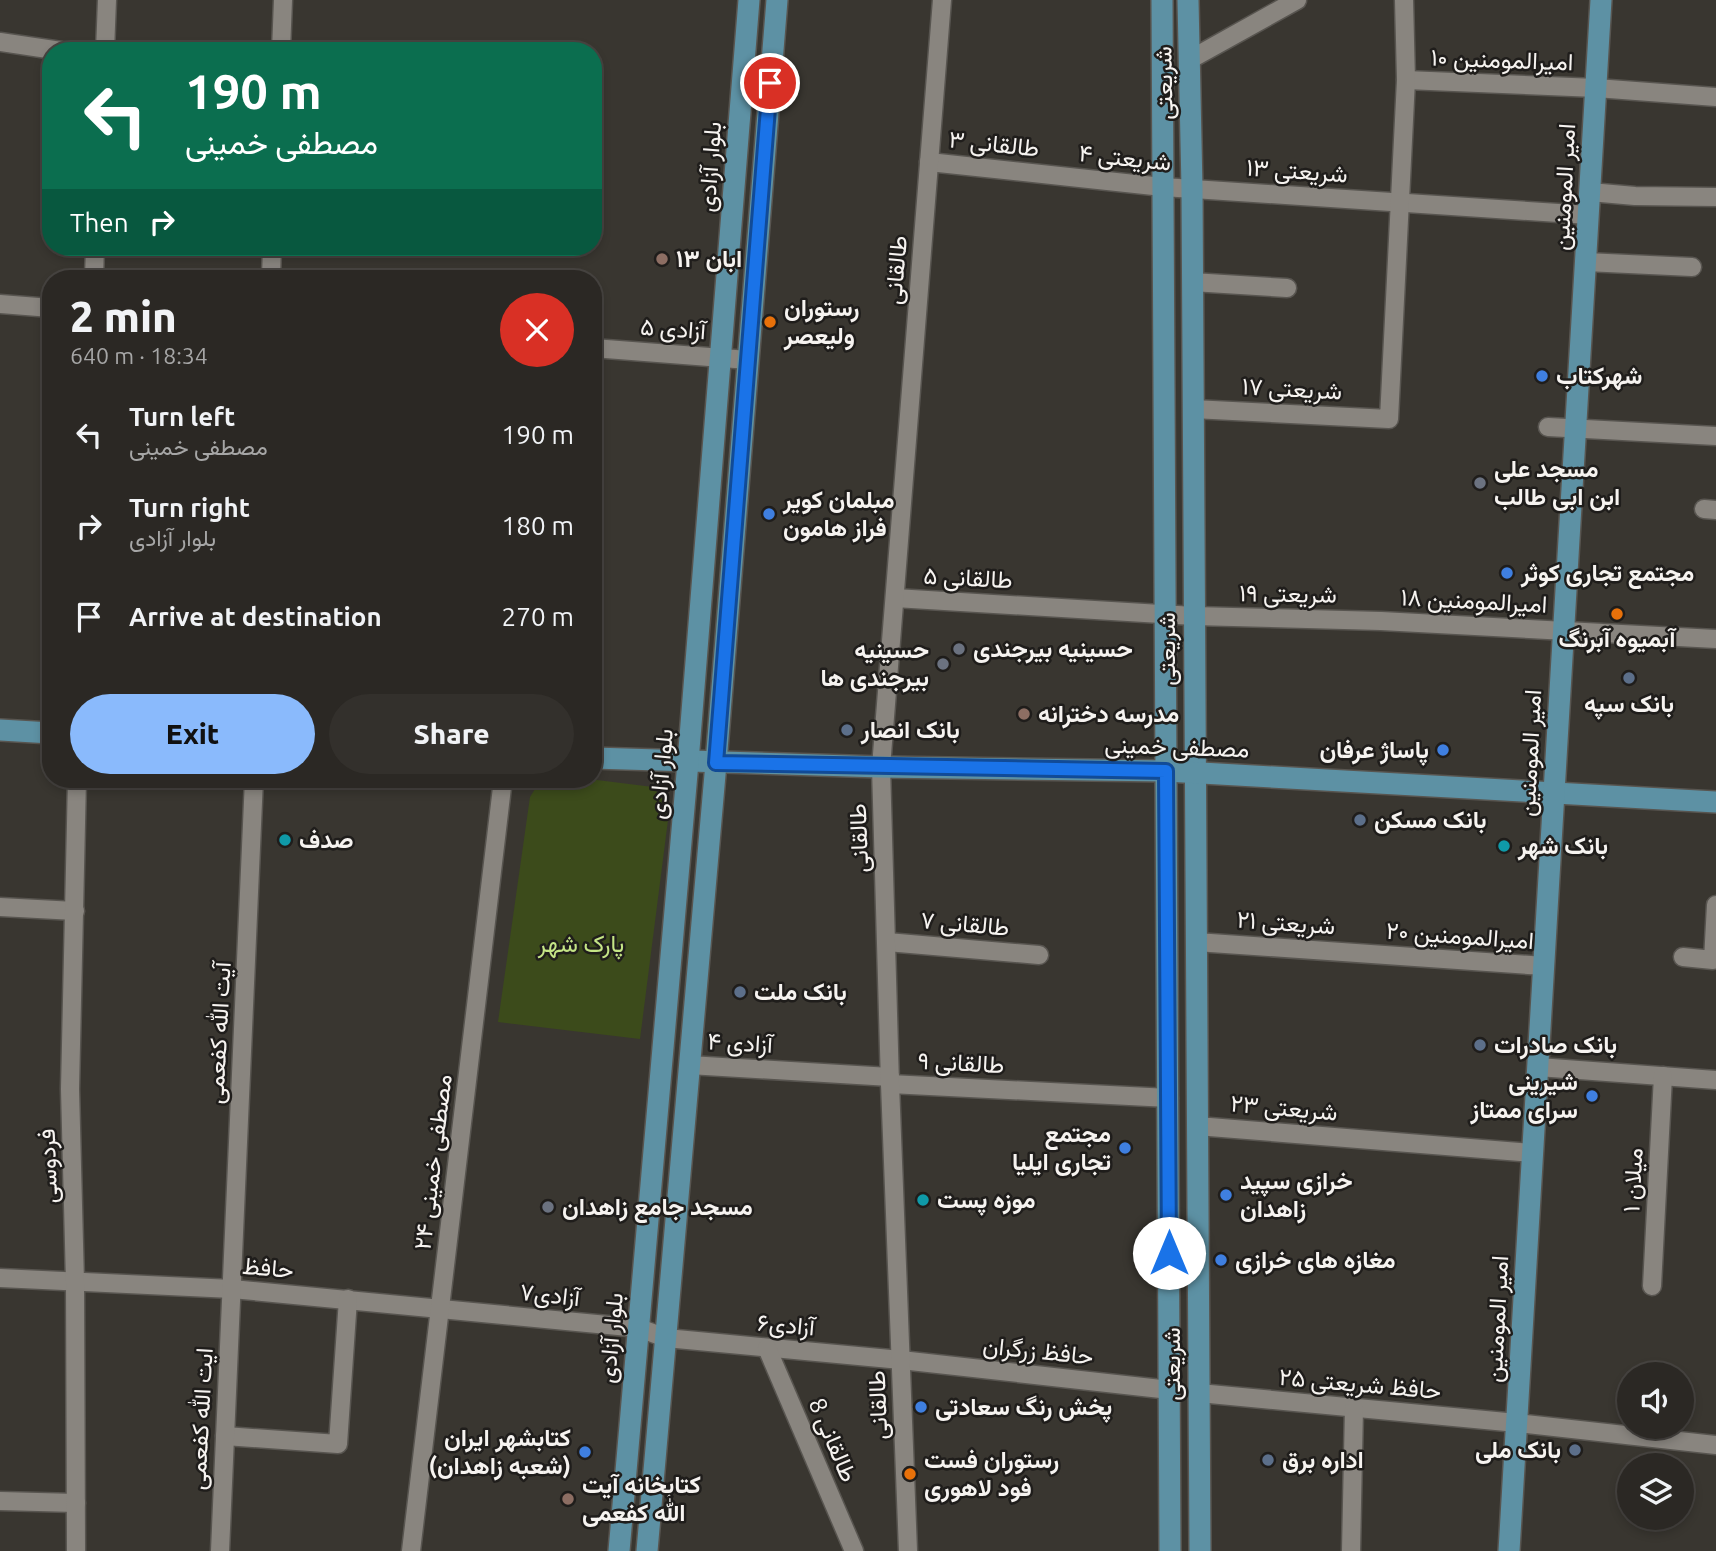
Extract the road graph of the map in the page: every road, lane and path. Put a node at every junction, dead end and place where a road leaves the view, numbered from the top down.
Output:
1 (107, 0) edge
2 (283, 0) edge
3 (749, 0) edge
4 (777, 0) edge
5 (942, 0) edge
6 (1162, 0) edge
7 (1188, 0) edge
8 (1297, 0) edge
9 (1404, 0) edge
10 (1601, 0) edge
11 (0, 42) edge
12 (105, 42) edge
13 (281, 42) edge
14 (42, 48) edge
15 (1191, 59) junction
16 (1406, 80) junction
17 (1596, 88) junction
18 (1716, 97) edge
19 (929, 162) junction
20 (1054, 175) joint
21 (1163, 187) junction
22 (1192, 188) junction
23 (1590, 192) junction
24 (1716, 197) edge
25 (1400, 202) junction
26 (1589, 215) junction
27 (1586, 262) junction
28 (1692, 267) dead end
29 (1192, 282) junction
30 (1287, 288) dead end
31 (0, 304) edge
32 (42, 307) edge
33 (602, 349) edge
34 (722, 357) junction
35 (748, 360) junction
36 (1193, 409) junction
37 (1548, 427) dead end
38 (1576, 428) junction
39 (1716, 436) edge
40 (895, 598) junction
41 (1165, 615) junction
42 (1194, 616) junction
43 (1381, 621) joint
44 (1564, 630) junction
45 (1716, 639) edge
46 (0, 730) edge
47 (42, 732) edge
48 (602, 758) edge
49 (688, 762) junction
50 (716, 763) junction
51 (881, 767) junction
52 (1166, 771) junction
53 (1194, 773) junction
54 (77, 788) edge
55 (254, 788) edge
56 (502, 788) edge
57 (1554, 793) junction
58 (1716, 802) edge
59 (1716, 905) edge
60 (0, 907) edge
61 (75, 911) junction
62 (887, 942) junction
63 (1196, 942) junction
64 (1372, 954) joint
65 (1039, 955) dead end
66 (1683, 957) dead end
67 (1544, 966) junction
68 (689, 1065) junction
69 (1538, 1067) junction
70 (1663, 1076) junction
71 (1716, 1080) edge
72 (890, 1081) junction
73 (1169, 1098) junction
74 (1197, 1126) junction
75 (1533, 1153) junction
76 (0, 1278) edge
77 (75, 1282) junction
78 (1653, 1286) dead end
79 (232, 1289) junction
80 (348, 1300) junction
81 (448, 1309) junction
82 (639, 1328) junction
83 (666, 1338) junction
84 (767, 1348) junction
85 (901, 1360) junction
86 (1170, 1390) junction
87 (1199, 1393) junction
88 (1354, 1408) junction
89 (1517, 1423) junction
90 (225, 1436) junction
91 (1716, 1445) edge
92 (0, 1501) edge
93 (76, 1503) junction
94 (76, 1551) edge
95 (220, 1551) edge
96 (411, 1551) edge
97 (618, 1551) edge
98 (648, 1551) edge
99 (854, 1551) edge
100 (908, 1551) edge
101 (1170, 1551) edge
102 (1200, 1551) edge
103 (1351, 1551) edge
104 (1509, 1551) edge

1 - 12 street
2 - 13 street
3 - 34 main road, بلوار آزادی
4 - 35 main road
5 - 19 street, طالقانی
6 - 21 main road, شریعتی
7 - 15 main road, شریعتی
8 - 15 street
9 - 16 street
10 - 17 main road, امیر المومنین
11 - 14 street
15 - 22 main road, شریعتی
16 - 17 street, امیرالمومنین ۱۰
16 - 25 street
17 - 18 street, امیرالمومنین ۱۰
17 - 23 main road, امیر المومنین
19 - 20 street, طالقانی ۳
19 - 40 street, طالقانی
20 - 21 street, شریعتی ۴
21 - 22 street, شریعتی ۴
21 - 41 main road, شریعتی
22 - 25 street, شریعتی ۱۳
22 - 29 main road, شریعتی
23 - 24 street
23 - 26 main road, امیر المومنین
25 - 26 street, شریعتی ۱۳
25 - 36 street, شریعتی ۱۷
26 - 27 main road, امیر المومنین
27 - 28 street
27 - 38 main road, امیر المومنین
29 - 30 street
29 - 36 main road, شریعتی
31 - 32 street
33 - 34 street, آزادی ۵
34 - 35 street, آزادی ۵
34 - 49 main road, بلوار آزادی
35 - 50 main road
36 - 42 main road, شریعتی
37 - 38 street
38 - 39 street
38 - 44 main road, امیر المومنین
40 - 41 street, طالقانی ۵
40 - 51 street, طالقانی
41 - 42 street, شریعتی ۱۹
41 - 52 main road, شریعتی
42 - 43 street, شریعتی ۱۹
42 - 53 main road, شریعتی
43 - 44 street, امیرالمومنین ۱۸
44 - 45 street, امیرالمومنین ۱۸
44 - 57 main road, امیر المومنین
46 - 47 main road
48 - 49 main road, مصطفی خمینی
49 - 50 main road, مصطفی خمینی
49 - 82 main road, بلوار آزادی
50 - 51 main road, مصطفی خمینی
50 - 68 main road
51 - 52 main road, مصطفی خمینی
51 - 62 street, طالقانی
52 - 53 main road, مصطفی خمینی
52 - 73 main road, شریعتی
53 - 57 main road, مصطفی خمینی
53 - 63 main road, شریعتی
54 - 61 street, فردوسی
55 - 79 street, آیت الله کفعمی
56 - 81 street, مصطفی خمینی ۲۴
57 - 58 main road, مصطفی خمینی
57 - 67 main road, امیر المومنین
59 - 66 street
60 - 61 street
61 - 77 street, فردوسی
62 - 65 street, طالقانی ۷
62 - 72 street, طالقانی
63 - 64 street, شریعتی ۲۱
63 - 74 main road, شریعتی
64 - 67 street, امیرالمومنین ۲۰
67 - 69 main road, امیر المومنین
68 - 72 street, آزادی ۴
68 - 83 main road
69 - 70 street
69 - 75 main road, امیر المومنین
70 - 71 street
70 - 78 street, میلان ۱
72 - 73 street, طالقانی ۹
72 - 85 street, طالقانی
73 - 86 main road, شریعتی
74 - 75 street, شریعتی ۲۳
74 - 87 main road, شریعتی
75 - 89 main road, امیر المومنین
76 - 77 street, حافظ
77 - 79 street, حافظ
77 - 93 street, فردوسی
79 - 80 street, حافظ
79 - 90 street, ایت الله کفعمی
80 - 81 street, حافظ
80 - 90 street
81 - 82 street, آزادی۷
81 - 96 street, مصطفی خمینی ۲۴
82 - 83 street, آزادی۷
82 - 97 main road, بلوار آزادی
83 - 84 street, آزادی۶
83 - 98 main road
84 - 85 street, آزادی۶
84 - 99 street, طالقانی 8
85 - 86 street, حافظ زرگران
85 - 100 street, طالقانی
86 - 101 main road, شریعتی
87 - 88 street, حافظ شریعتی ۲۵
87 - 102 main road, شریعتی
88 - 89 street, حافظ شریعتی ۲۵
88 - 103 street
89 - 91 street, حافظ شریعتی ۲۵
89 - 104 main road, امیر المومنین
90 - 95 street, ایت الله کفعمی
92 - 93 street
93 - 94 street, فردوسی

